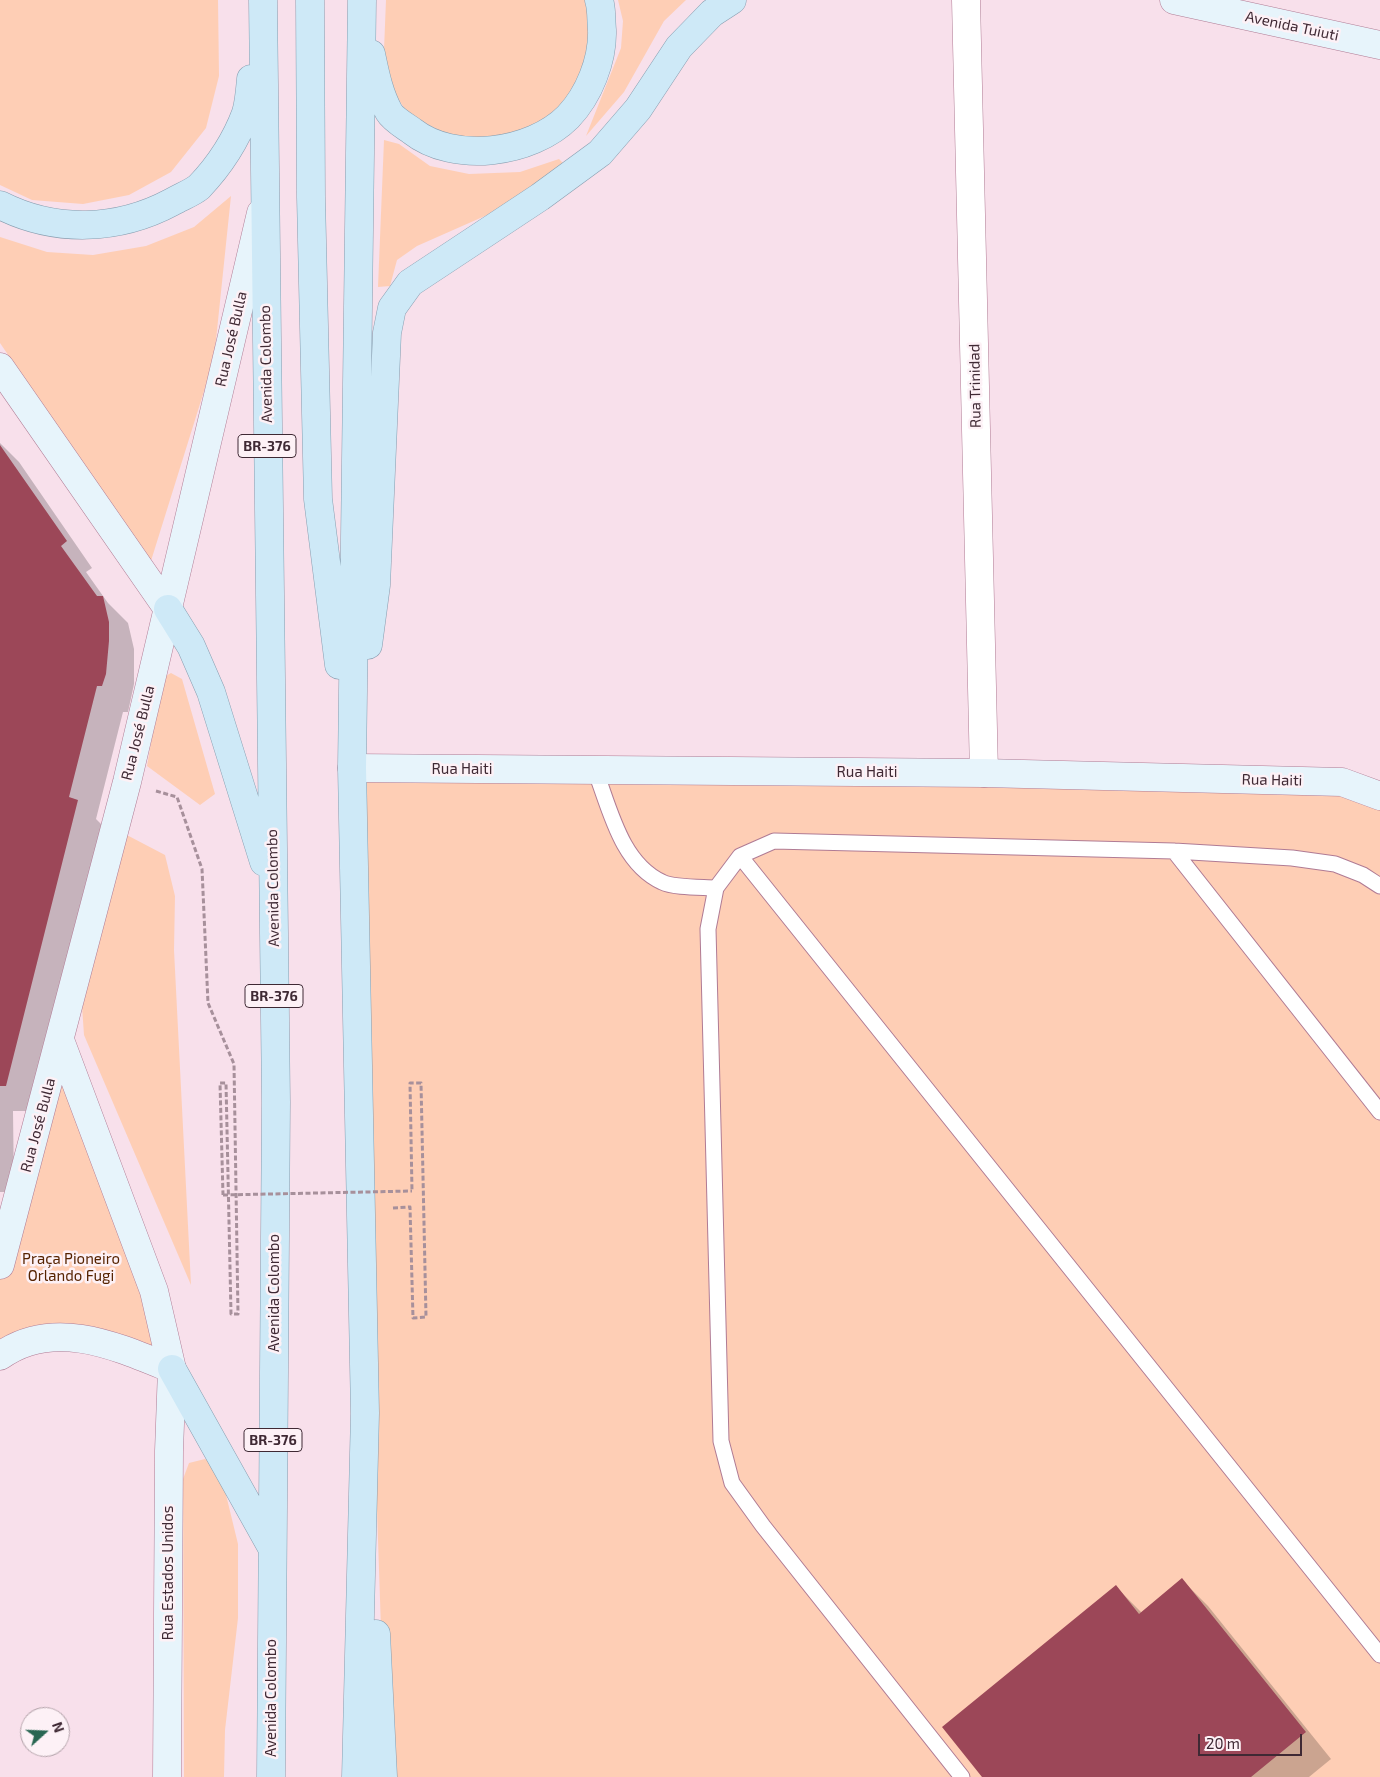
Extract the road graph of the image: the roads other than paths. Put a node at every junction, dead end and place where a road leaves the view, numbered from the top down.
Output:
1 (310, 0) edge
2 (599, 0) edge
3 (732, 0) edge
4 (966, 0) edge
5 (1174, 0) edge
6 (263, 2) edge
7 (362, 3) edge
8 (1380, 45) edge
9 (264, 197) junction
10 (0, 205) edge
11 (0, 367) edge
12 (168, 609) junction
13 (352, 768) junction
14 (595, 770) junction
15 (984, 773) junction
16 (1380, 796) edge
17 (1174, 852) junction
18 (740, 856) junction
19 (1380, 886) edge
20 (716, 888) junction
21 (273, 889) junction
22 (60, 1040) junction
23 (1380, 1112) edge
24 (0, 1265) edge
25 (0, 1356) edge
26 (172, 1369) junction
27 (365, 1413) junction
28 (272, 1547) junction
29 (1380, 1655) edge
30 (167, 1777) edge
31 (271, 1777) edge
32 (356, 1777) edge
33 (383, 1777) edge
34 (962, 1777) edge

1 - 13 main road, BR-376
2 - 7 main road
3 - 13 main road
4 - 15 street, Rua Trinidad
5 - 8 street, Avenida Tuiuti
6 - 9 main road, Avenida Colombo / BR-376
6 - 10 main road
7 - 13 main road
9 - 12 street, Rua José Bulla
9 - 21 main road, Avenida Colombo / BR-376
11 - 12 street
12 - 21 main road
12 - 22 street, Rua José Bulla
13 - 14 street, Rua Haiti
13 - 27 main road, BR-376
14 - 15 street, Rua Haiti
14 - 20 lane
15 - 16 street, Rua Haiti
17 - 18 lane
17 - 19 lane
17 - 23 lane
18 - 20 lane
18 - 29 lane
20 - 34 lane
21 - 28 main road, Avenida Colombo / BR-376
22 - 24 street, Rua José Bulla
22 - 26 street
25 - 26 street
26 - 28 main road
26 - 30 street, Rua Estados Unidos
27 - 32 main road, BR-376
27 - 33 main road
28 - 31 main road, Avenida Colombo / BR-376

